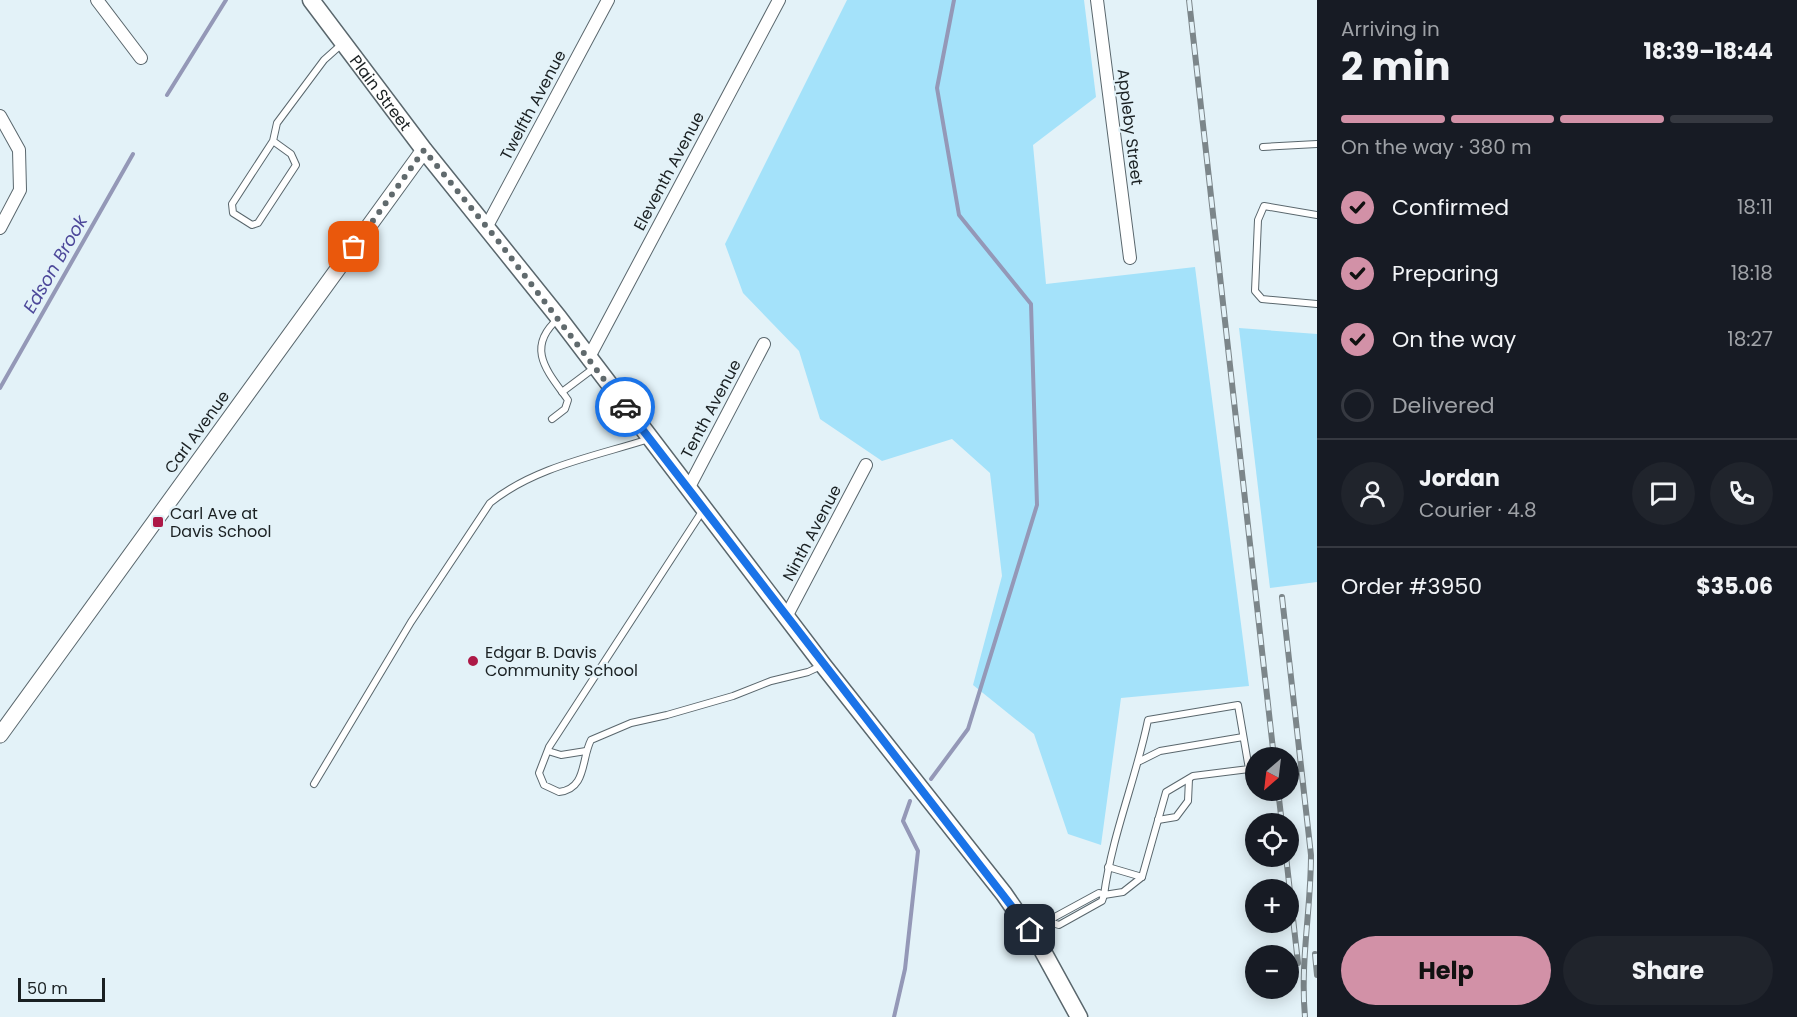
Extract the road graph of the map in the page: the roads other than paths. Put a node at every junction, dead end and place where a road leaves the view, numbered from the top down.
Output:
1 (97, 0) edge
2 (311, 0) edge
3 (608, 0) edge
4 (779, 0) edge
5 (1097, 0) edge
6 (343, 42) junction
7 (141, 58) dead end
8 (0, 116) edge
9 (273, 141) junction
10 (1317, 144) edge
11 (1263, 147) dead end
12 (424, 150) junction
13 (1317, 215) edge
14 (487, 226) junction
15 (0, 228) edge
16 (1130, 258) dead end
17 (1317, 304) edge
18 (559, 318) junction
19 (764, 344) dead end
20 (591, 363) junction
21 (562, 392) junction
22 (552, 419) dead end
23 (649, 439) junction
24 (866, 465) dead end
25 (688, 489) junction
26 (704, 510) junction
27 (786, 617) junction
28 (823, 665) junction
29 (0, 735) edge
30 (1243, 737) junction
31 (548, 751) junction
32 (586, 751) junction
33 (1140, 761) junction
34 (1189, 779) junction
35 (314, 784) dead end
36 (1158, 820) junction
37 (1108, 867) junction
38 (1142, 877) junction
39 (1104, 895) junction
40 (1033, 935) junction
41 (1079, 1017) edge

1 - 7 street
2 - 6 main road, Plain Street
3 - 14 street, Twelfth Avenue
4 - 20 street, Eleventh Avenue
5 - 16 street, Appleby Street
6 - 9 lane
6 - 12 main road, Plain Street
8 - 15 street
9 - 9 lane
10 - 11 lane
12 - 14 main road, Plain Street
12 - 29 street, Carl Avenue
13 - 17 lane
14 - 18 main road, Plain Street
18 - 20 main road, Plain Street
18 - 21 lane
19 - 25 street, Tenth Avenue
20 - 21 lane
20 - 23 main road, Plain Street
21 - 22 lane
23 - 25 main road, Plain Street
23 - 35 lane
24 - 27 street, Ninth Avenue
25 - 26 main road, Plain Street
26 - 27 main road, Plain Street
26 - 31 lane
27 - 28 main road, Plain Street
28 - 32 lane
28 - 40 main road, Plain Street
30 - 33 lane
30 - 33 lane
30 - 34 lane
31 - 32 lane
31 - 32 lane
33 - 37 lane
34 - 36 lane
34 - 36 lane
36 - 38 lane
37 - 38 lane
37 - 39 lane
38 - 39 lane
39 - 40 lane
40 - 41 main road, Plain Street

